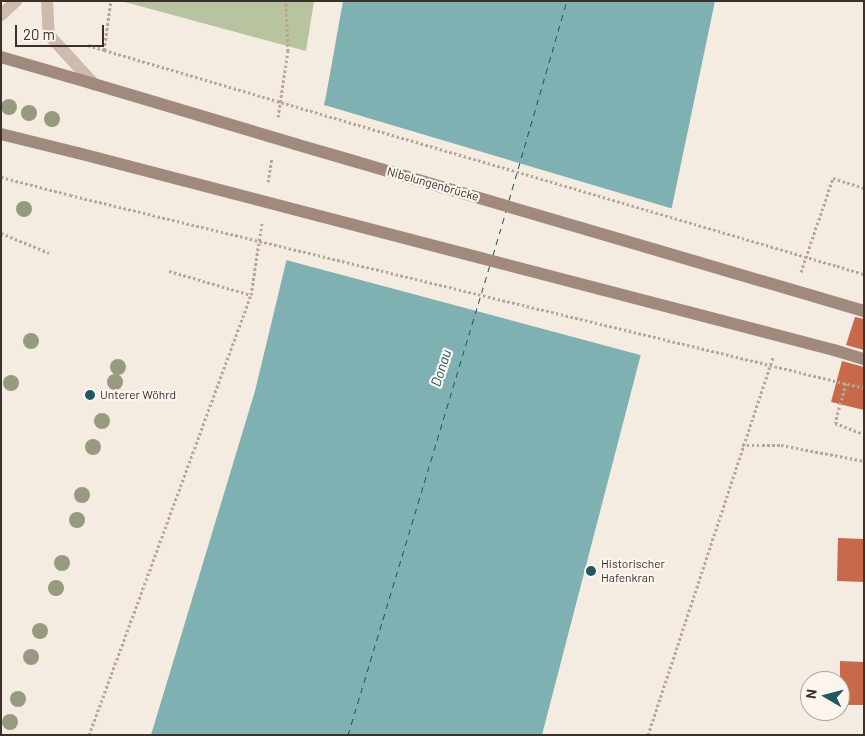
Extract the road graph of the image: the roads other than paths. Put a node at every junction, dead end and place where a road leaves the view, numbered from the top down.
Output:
1 (16, 1) edge
2 (47, 1) edge
3 (1, 15) edge
4 (1, 57) edge
5 (94, 84) junction
6 (1, 134) edge
7 (864, 311) edge
8 (864, 359) edge

1 - 3 street
2 - 5 street
4 - 5 main road, Nibelungenbrücke
5 - 7 main road, Nibelungenbrücke, bridge
6 - 8 main road, bridge

